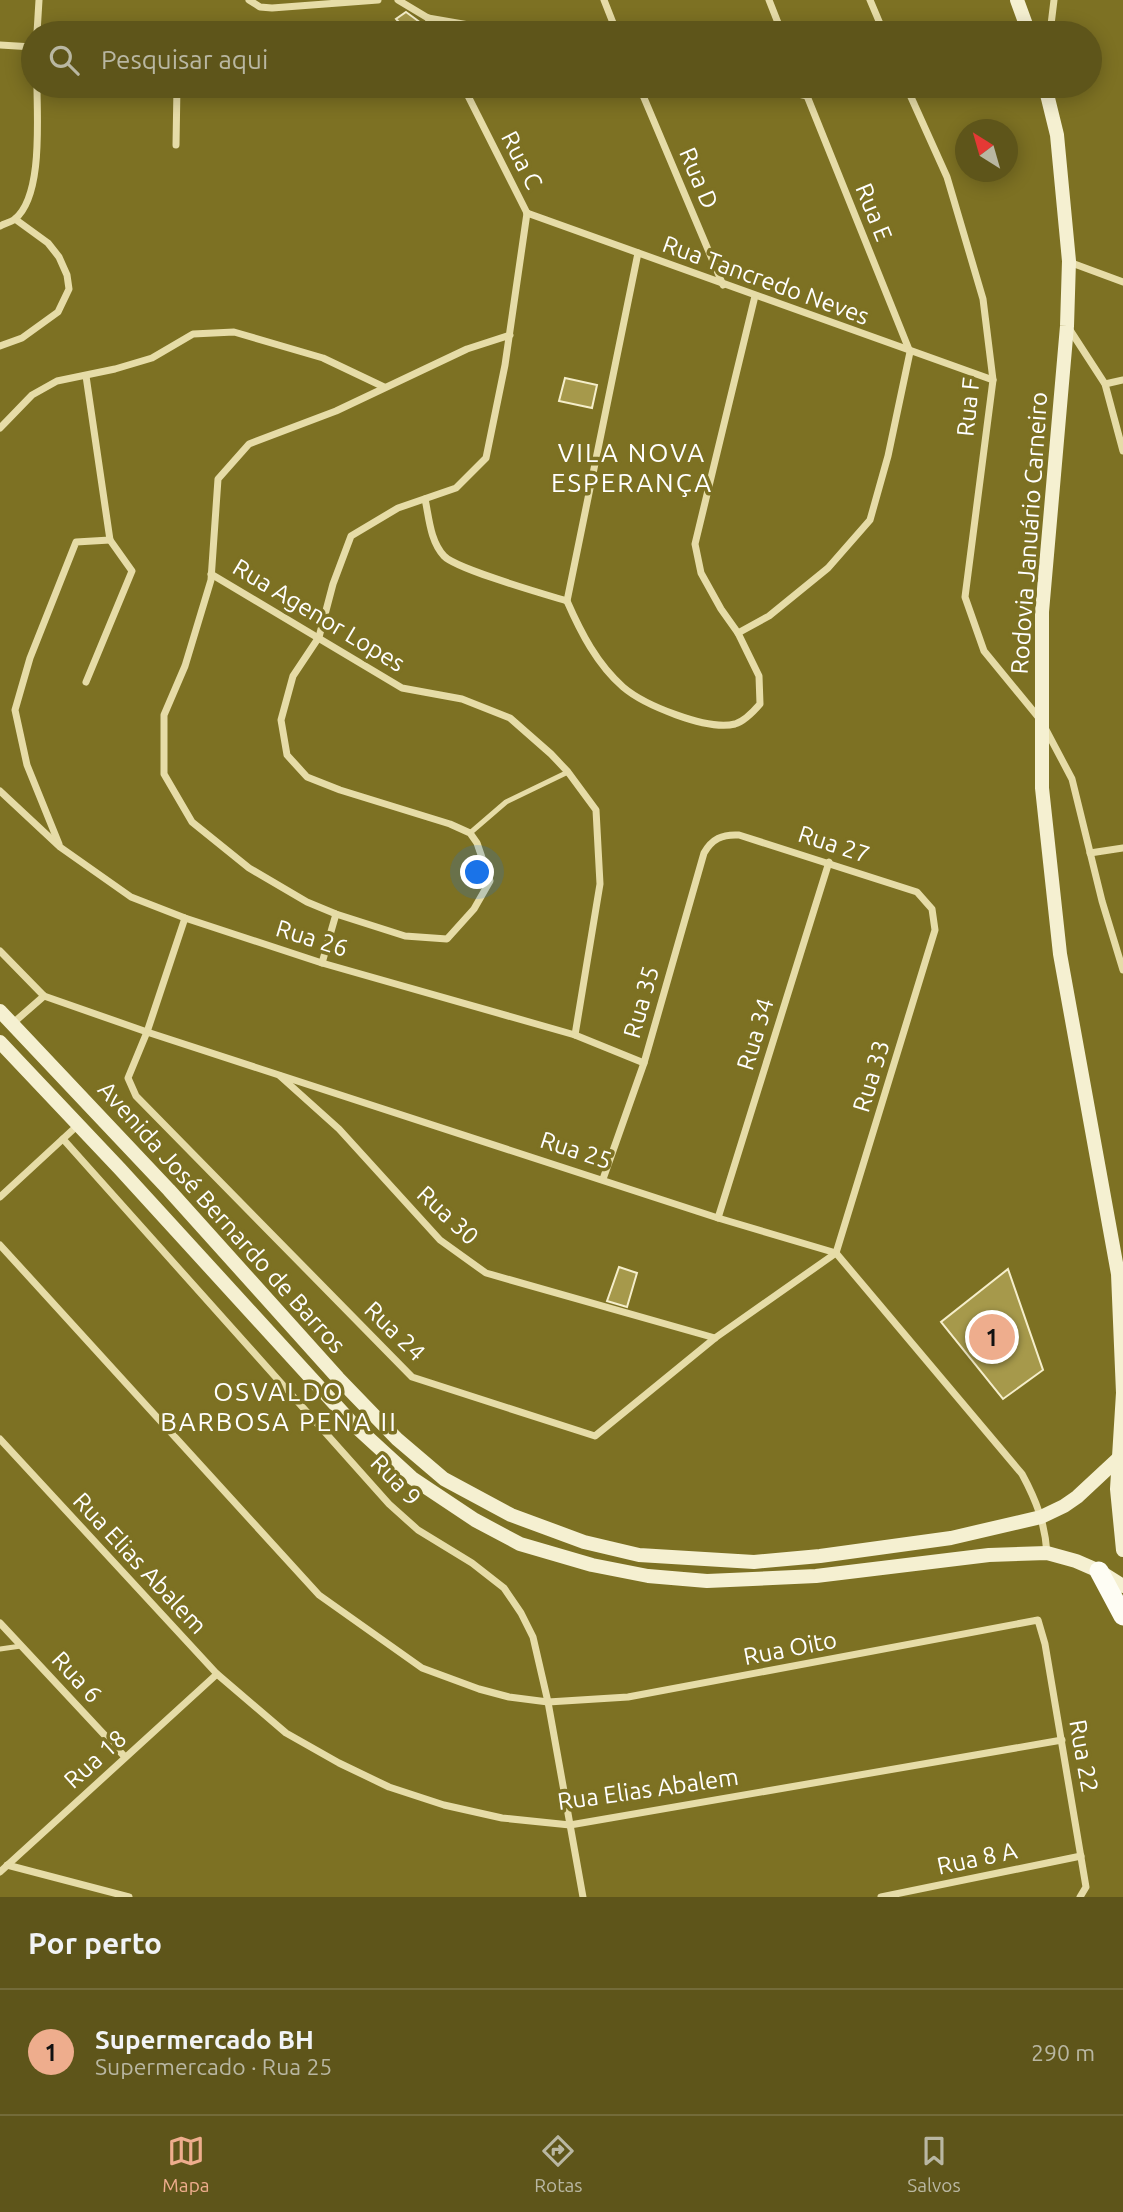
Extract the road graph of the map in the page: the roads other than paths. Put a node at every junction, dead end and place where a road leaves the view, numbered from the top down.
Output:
1 (39, 0) edge
2 (249, 0) edge
3 (378, 0) edge
4 (398, 0) edge
5 (604, 0) edge
6 (769, 0) edge
7 (870, 0) edge
8 (1017, 0) edge
9 (1054, 0) edge
10 (428, 18) junction
11 (38, 21) edge
12 (430, 21) edge
13 (445, 21) edge
14 (612, 21) edge
15 (777, 21) edge
16 (879, 21) edge
17 (1025, 21) edge
18 (1051, 21) edge
19 (0, 45) edge
20 (21, 46) edge
21 (37, 98) edge
22 (177, 98) edge
23 (469, 98) edge
24 (644, 98) edge
25 (808, 98) edge
26 (911, 98) edge
27 (1048, 98) edge
28 (176, 145) dead end
29 (527, 213) junction
30 (15, 219) junction
31 (0, 226) edge
32 (638, 253) junction
33 (1069, 261) junction
34 (1123, 282) edge
35 (723, 285) junction
36 (755, 296) junction
37 (1068, 326) junction
38 (510, 335) junction
39 (0, 346) edge
40 (910, 352) junction
41 (86, 376) junction
42 (993, 380) junction
43 (1123, 380) edge
44 (1105, 384) junction
45 (384, 387) junction
46 (0, 428) edge
47 (1123, 450) edge
48 (425, 499) junction
49 (110, 540) junction
50 (211, 574) junction
51 (567, 601) junction
52 (738, 634) junction
53 (319, 637) junction
54 (86, 682) dead end
55 (1042, 722) junction
56 (568, 772) junction
57 (0, 791) edge
58 (470, 833) junction
59 (717, 838) joint
60 (61, 848) junction
61 (1123, 848) edge
62 (1090, 853) junction
63 (829, 862) junction
64 (932, 909) joint
65 (336, 914) junction
66 (185, 918) junction
67 (0, 951) edge
68 (323, 963) junction
69 (1123, 970) edge
70 (44, 996) junction
71 (0, 1011) edge
72 (12, 1024) junction
73 (147, 1032) junction
74 (575, 1035) junction
75 (0, 1042) edge
76 (644, 1063) junction
77 (277, 1073) junction
78 (78, 1125) junction
79 (63, 1139) junction
80 (603, 1179) junction
81 (0, 1197) edge
82 (718, 1218) junction
83 (0, 1245) edge
84 (836, 1253) junction
85 (1118, 1275) junction
86 (1123, 1290) edge
87 (715, 1338) junction
88 (0, 1439) edge
89 (1121, 1453) edge
90 (1041, 1517) junction
91 (1123, 1550) edge
92 (1047, 1553) junction
93 (1099, 1571) junction
94 (1123, 1586) edge
95 (1123, 1616) edge
96 (1038, 1620) joint
97 (0, 1623) edge
98 (21, 1646) junction
99 (0, 1649) edge
100 (217, 1674) junction
101 (548, 1702) junction
102 (1062, 1740) junction
103 (125, 1757) junction
104 (569, 1825) junction
105 (1081, 1856) junction
106 (7, 1865) junction
107 (0, 1872) edge
108 (129, 1897) edge
109 (583, 1897) edge
110 (881, 1897) edge
111 (1080, 1897) edge

1 - 11 street
2 - 3 street
4 - 10 street
5 - 14 street
6 - 15 street
7 - 16 street
8 - 17 main road
9 - 18 street
10 - 12 street
10 - 13 street
19 - 20 street
21 - 30 street
22 - 28 street
23 - 29 street, Rua C
24 - 35 street, Rua D
25 - 40 street, Rua E
26 - 42 street, Rua F
27 - 33 main road, Rodovia Januário Carneiro
29 - 32 street, Rua Tancredo Neves
29 - 38 street
30 - 31 street
30 - 39 street
32 - 35 street, Rua Tancredo Neves
32 - 51 street
33 - 34 street
33 - 37 main road, Rodovia Januário Carneiro
35 - 36 street, Rua Tancredo Neves
36 - 40 street, Rua Tancredo Neves
36 - 52 street
37 - 44 street
37 - 55 main road, Rodovia Januário Carneiro
38 - 45 street
38 - 48 street
40 - 42 street, Rua Tancredo Neves
40 - 52 street
41 - 45 street
41 - 46 street
41 - 49 street
42 - 55 street, Rua F
43 - 44 street
44 - 47 street
45 - 50 street
48 - 51 street
48 - 53 street
49 - 54 street
49 - 60 street
50 - 53 street, Rua Agenor Lopes
50 - 65 street
51 - 52 street
53 - 56 street, Rua Agenor Lopes
53 - 58 street
55 - 62 street, Rua F
55 - 85 main road, Rodovia Januário Carneiro
56 - 58 lane
56 - 74 street, Rua Agenor Lopes
57 - 60 street, Rua 26
58 - 65 street
59 - 63 street, Rua 27
59 - 76 street, Rua 35
60 - 66 street, Rua 26
61 - 62 street
62 - 69 street, Rua F
63 - 64 street, Rua 27
63 - 82 street, Rua 34
64 - 84 street, Rua 33
65 - 68 street
66 - 68 street, Rua 26
66 - 73 street, Rua 24
67 - 70 street, Rua 25
68 - 74 street, Rua 26
70 - 72 street
70 - 73 street, Rua 25
71 - 72 main road, Avenida José Bernardo de Barros
72 - 90 main road, Avenida José Bernardo de Barros
73 - 77 street, Rua 25
73 - 87 street, Rua 24
74 - 76 street, Rua 26
75 - 78 main road, Avenida José Bernardo de Barros
76 - 80 street, Rua 35
77 - 80 street, Rua 25
77 - 87 street, Rua 30
78 - 79 street
78 - 92 main road, Avenida José Bernardo de Barros
79 - 81 street
79 - 101 street, Rua 9
80 - 82 street, Rua 25
82 - 84 street, Rua 25
83 - 101 street, Rua Oito
84 - 87 street, Rua 24
84 - 90 street
85 - 86 main road, Rodovia Januário Carneiro
85 - 89 main road, Rodovia Januário Carneiro
88 - 100 street, Rua Elias Abalem
89 - 90 main road, Avenida José Bernardo de Barros
89 - 91 main road, Rodovia Januário Carneiro
90 - 92 street
92 - 93 main road, Avenida José Bernardo de Barros
93 - 94 main road, Avenida José Bernardo de Barros
93 - 95 highway
96 - 101 street, Rua Oito
96 - 102 street, Rua 22
97 - 98 street, Rua 6
98 - 99 lane
98 - 103 street, Rua 6
100 - 103 street, Rua 18
100 - 104 street, Rua Elias Abalem
101 - 104 street, Rua 9
102 - 104 street, Rua Elias Abalem
102 - 105 street, Rua 22
103 - 106 street, Rua 18
104 - 109 street, Rua 9
105 - 110 street, Rua 8 A
105 - 111 street, Rua 22
106 - 107 street, Rua 18
106 - 108 street

